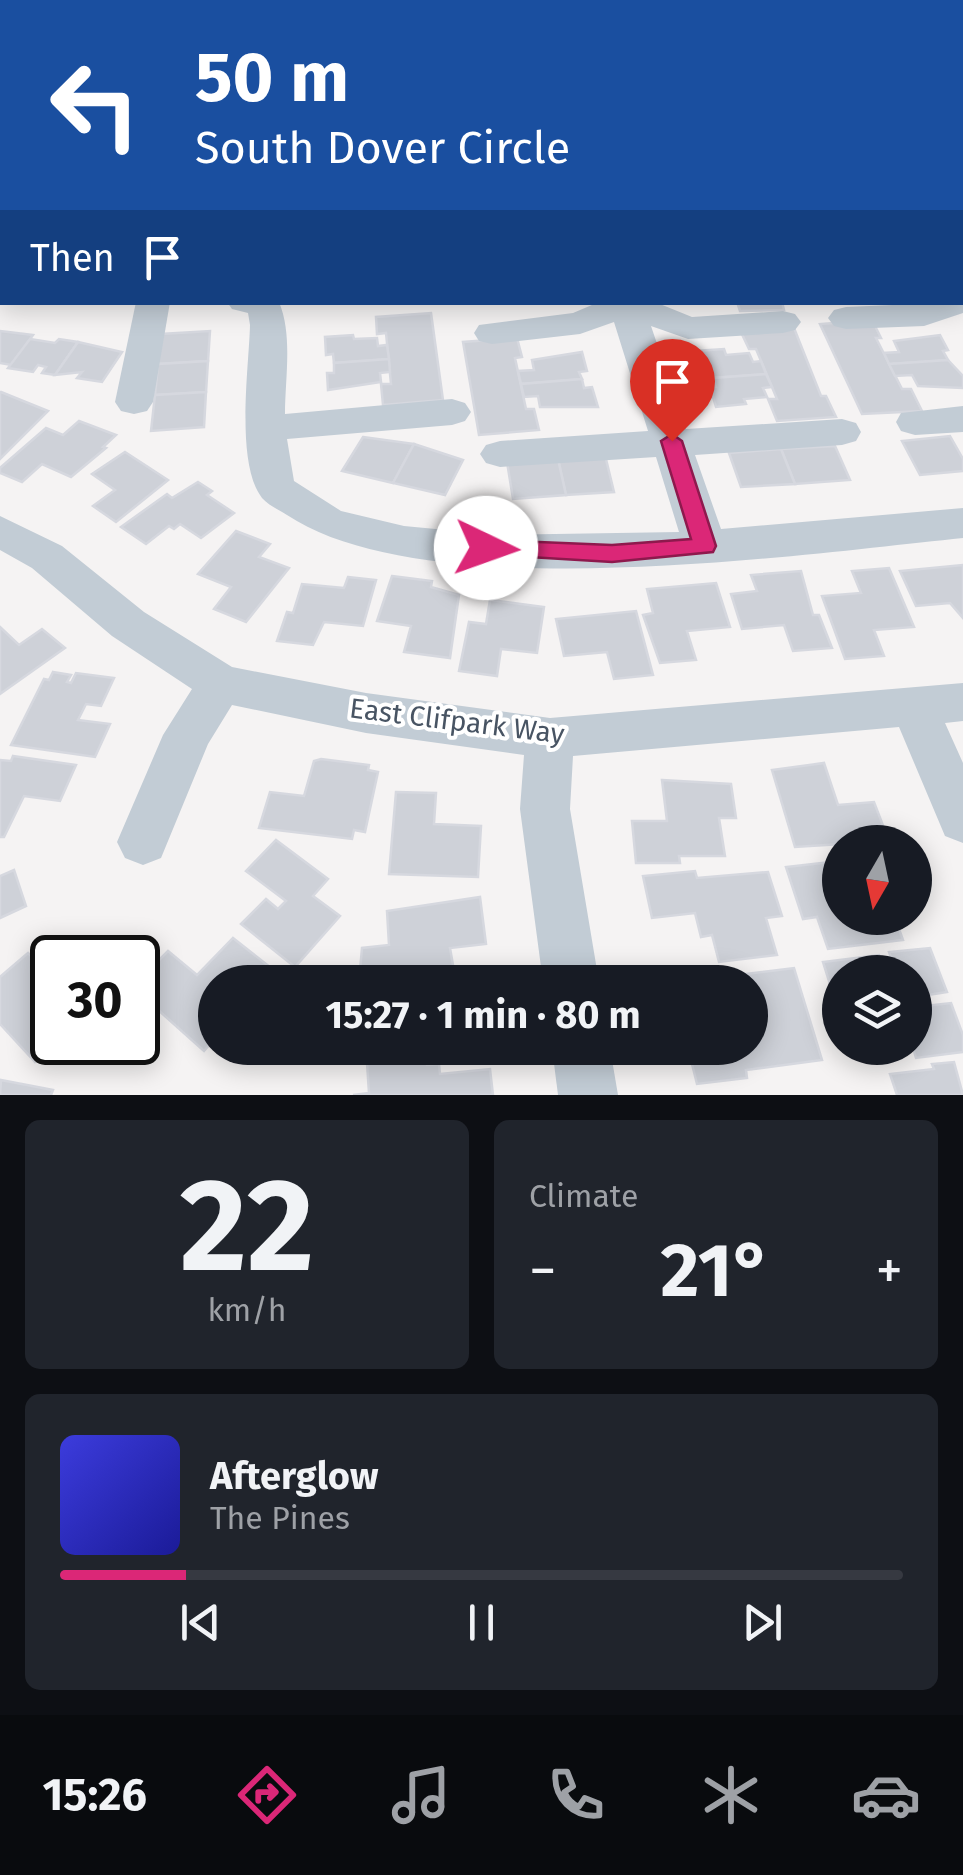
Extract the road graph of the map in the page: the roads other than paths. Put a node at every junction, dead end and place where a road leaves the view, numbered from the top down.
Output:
1 (152, 305) edge
2 (262, 305) edge
3 (623, 305) edge
4 (628, 305) edge
5 (632, 305) edge
6 (948, 305) edge
7 (846, 318) dead end
8 (783, 322) dead end
9 (492, 333) dead end
10 (134, 402) dead end
11 (452, 412) dead end
12 (963, 419) edge
13 (915, 422) dead end
14 (268, 428) junction
15 (842, 432) dead end
16 (672, 441) junction
17 (500, 454) dead end
18 (963, 523) edge
19 (0, 531) edge
20 (705, 546) junction
21 (221, 684) junction
22 (963, 702) edge
23 (914, 707) junction
24 (550, 738) junction
25 (963, 820) edge
26 (143, 842) dead end
27 (569, 965) edge
28 (584, 1065) edge
29 (588, 1095) edge

1 - 10 street
2 - 14 street
3 - 9 street
4 - 16 street
5 - 8 street
6 - 7 street
11 - 14 street
12 - 13 street
14 - 20 street
15 - 16 street
16 - 17 street
16 - 20 street
18 - 20 street
19 - 21 street, East Clifpark Way
21 - 24 street, East Clifpark Way
21 - 26 street
22 - 23 street, East Clifpark Way
23 - 24 street, East Clifpark Way
23 - 25 street
24 - 27 street
28 - 29 street

